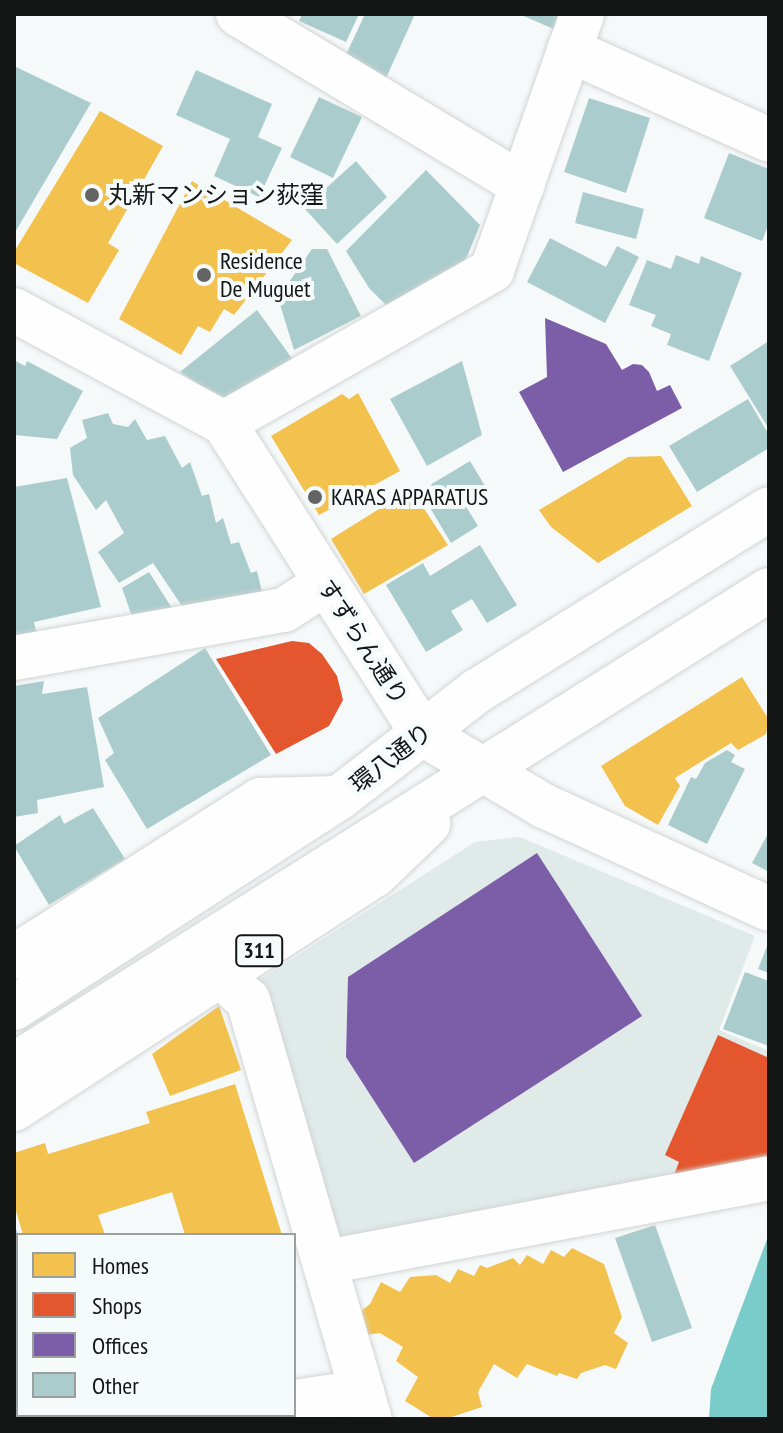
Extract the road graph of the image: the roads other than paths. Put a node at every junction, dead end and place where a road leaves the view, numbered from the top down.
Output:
1 (238, 14) edge
2 (576, 32) edge
3 (769, 140) edge
4 (523, 185) junction
5 (14, 310) edge
6 (224, 423) junction
7 (769, 509) edge
8 (326, 583) junction
9 (769, 590) edge
10 (14, 658) edge
11 (423, 734) junction
12 (483, 768) junction
13 (339, 798) junction
14 (769, 909) edge
15 (14, 957) edge
16 (221, 976) junction
17 (14, 1008) edge
18 (14, 1065) edge
19 (14, 1109) edge
20 (769, 1178) edge
21 (326, 1262) junction
22 (296, 1402) edge
23 (366, 1406) edge

1 - 4 street
2 - 3 street
2 - 4 street
4 - 6 street
5 - 6 street, すずらん通り
6 - 8 street, すずらん通り
7 - 11 street, 環八通り
8 - 10 street
8 - 11 street, すずらん通り
9 - 12 street, 311
11 - 12 street, すずらん通り
11 - 13 street, 環八通り
12 - 14 street, すずらん通り
12 - 16 street, 311
12 - 18 street, 311
13 - 15 street
13 - 17 street, 環八通り
16 - 19 street, 311
16 - 21 street
20 - 21 street
21 - 23 street
22 - 23 street

